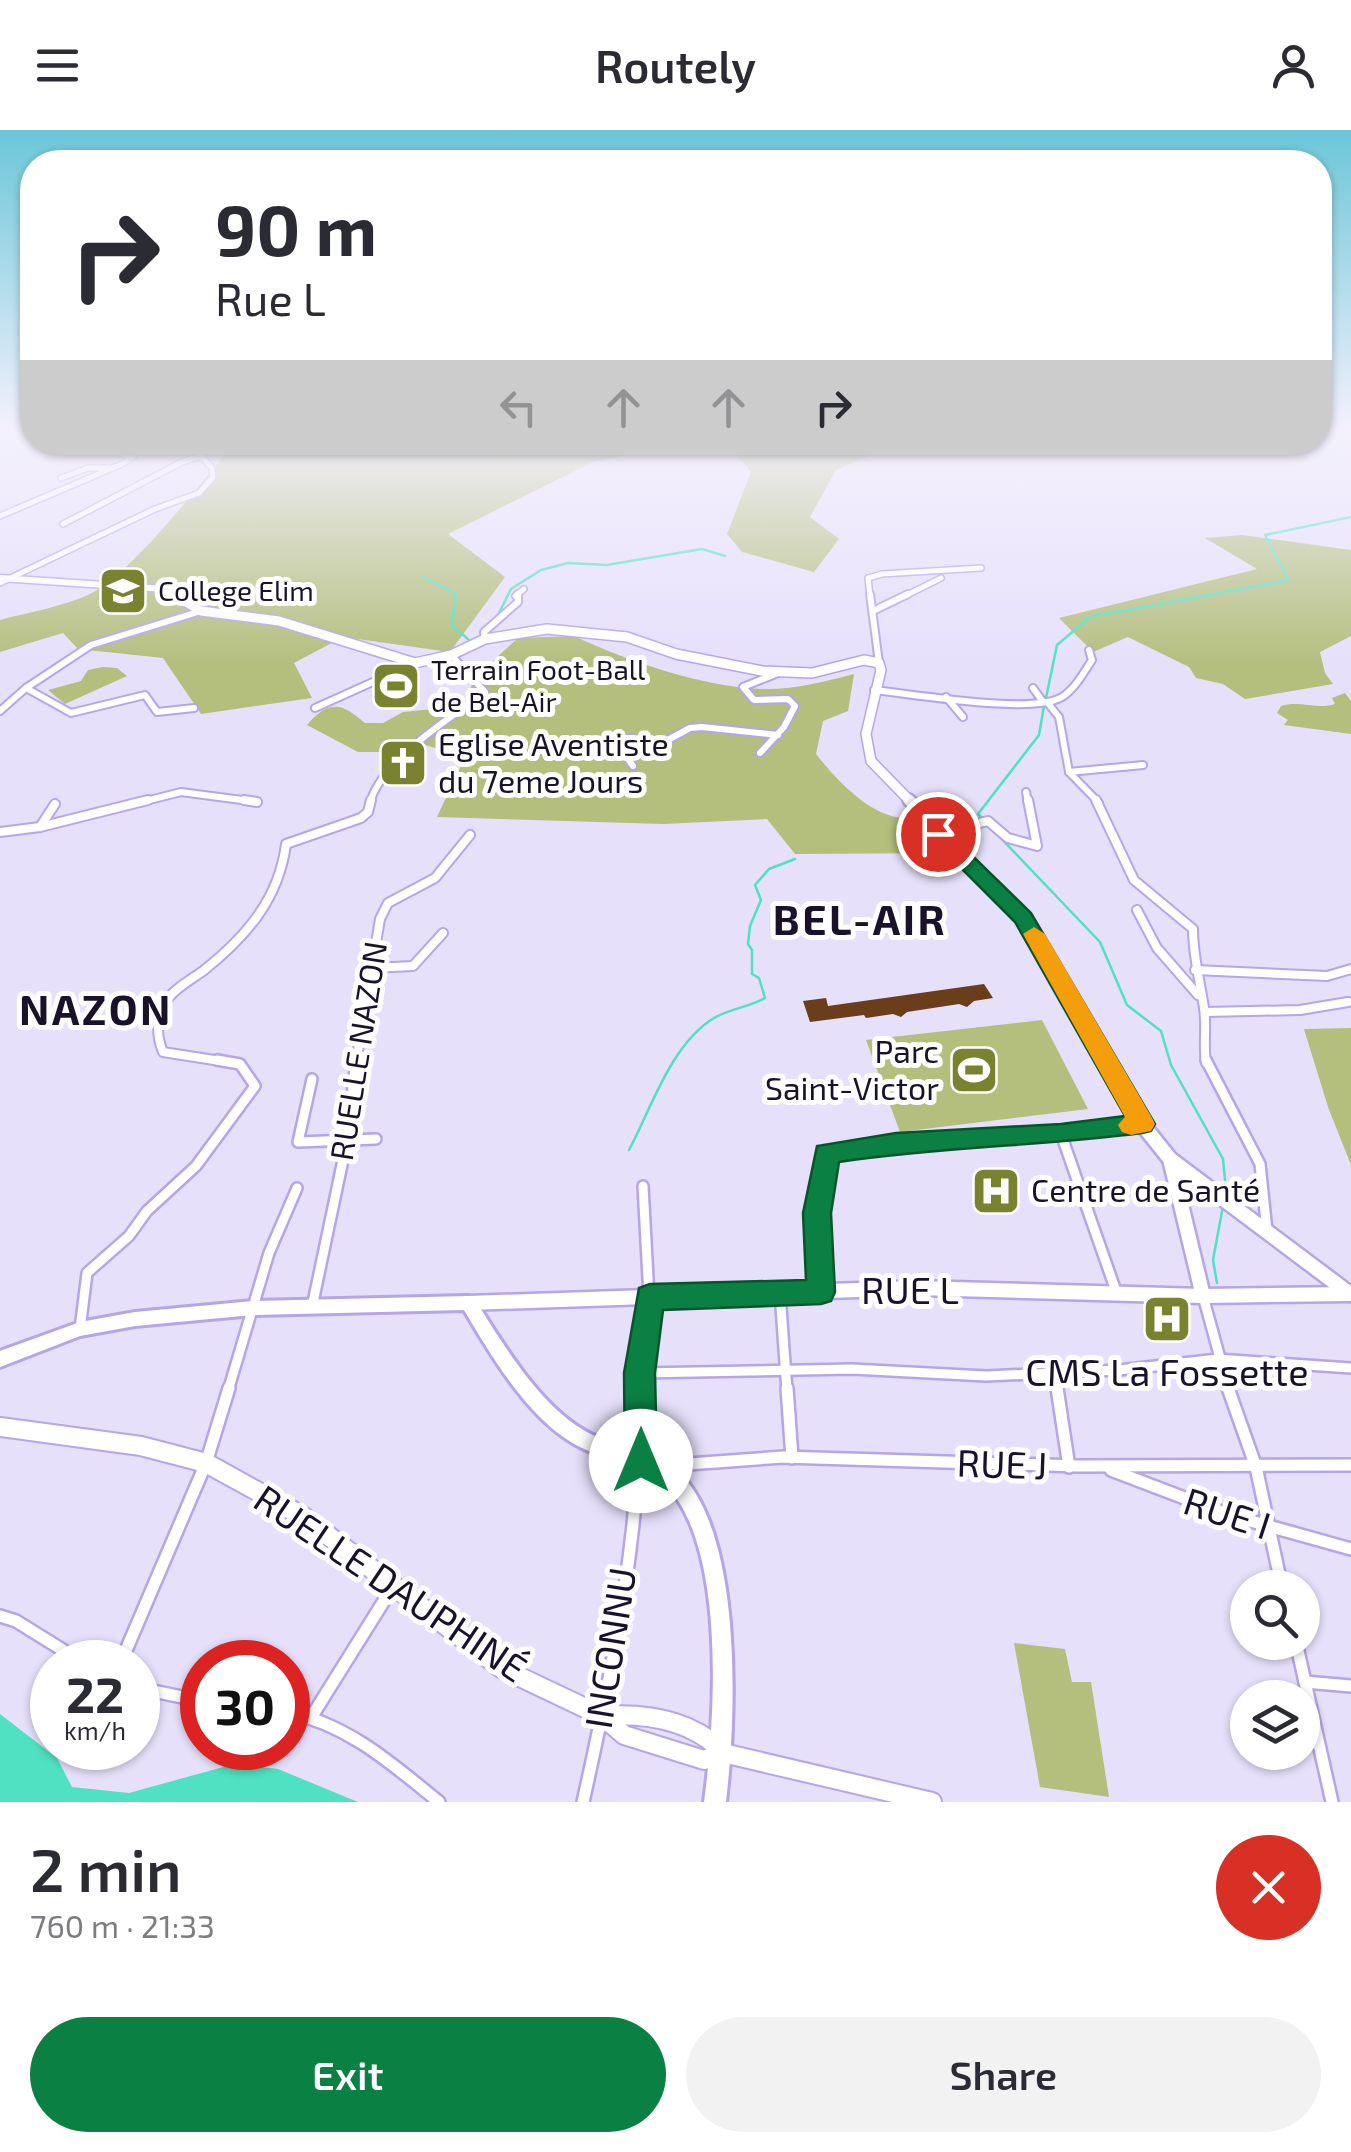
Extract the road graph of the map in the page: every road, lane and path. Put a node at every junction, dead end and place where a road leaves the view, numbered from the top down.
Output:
1 (98, 509) edge
2 (162, 509) edge
3 (63, 524) dead end
4 (981, 568) dead end
5 (960, 574) junction
6 (3, 579) edge
7 (524, 589) dead end
8 (873, 611) junction
9 (201, 612) junction
10 (485, 639) junction
11 (1089, 650) dead end
12 (451, 654) junction
13 (416, 663) junction
14 (878, 663) junction
15 (778, 673) junction
16 (26, 688) junction
17 (1034, 688) dead end
18 (874, 690) junction
19 (946, 698) junction
20 (1045, 702) junction
21 (194, 708) dead end
22 (315, 708) dead end
23 (0, 711) edge
24 (963, 717) dead end
25 (778, 735) junction
26 (760, 754) dead end
27 (1143, 765) dead end
28 (633, 766) dead end
29 (1069, 772) junction
30 (1026, 792) dead end
31 (257, 802) dead end
32 (56, 804) dead end
33 (40, 827) junction
34 (0, 832) edge
35 (938, 834) junction
36 (470, 835) dead end
37 (1138, 910) dead end
38 (443, 933) dead end
39 (371, 968) junction
40 (1195, 970) junction
41 (1351, 970) edge
42 (1199, 996) junction
43 (1348, 1002) dead end
44 (1205, 1012) junction
45 (312, 1079) dead end
46 (1142, 1124) junction
47 (1061, 1134) junction
48 (376, 1139) dead end
49 (347, 1141) junction
50 (1170, 1159) junction
51 (644, 1186) dead end
52 (298, 1188) dead end
53 (1267, 1231) junction
54 (821, 1292) junction
55 (780, 1293) junction
56 (1117, 1294) junction
57 (1350, 1294) edge
58 (1203, 1296) junction
59 (650, 1297) junction
60 (468, 1303) junction
61 (312, 1306) junction
62 (254, 1308) junction
63 (80, 1329) junction
64 (0, 1359) edge
65 (1218, 1359) junction
66 (1351, 1368) edge
67 (789, 1370) junction
68 (640, 1373) junction
69 (1055, 1373) junction
70 (0, 1427) edge
71 (792, 1458) junction
72 (206, 1463) junction
73 (648, 1464) junction
74 (1351, 1465) edge
75 (1070, 1467) junction
76 (1256, 1467) junction
77 (1106, 1468) junction
78 (1269, 1530) junction
79 (1351, 1548) edge
80 (1278, 1570) edge
81 (392, 1588) junction
82 (0, 1616) edge
83 (47, 1640) edge
84 (130, 1640) edge
85 (1320, 1683) edge
86 (1351, 1686) edge
87 (312, 1716) joint
88 (602, 1716) junction
89 (1320, 1749) edge
90 (723, 1753) junction
91 (896, 1798) edge
92 (438, 1802) edge
93 (583, 1802) edge
94 (716, 1802) edge
95 (932, 1802) edge
96 (1332, 1802) edge

1 - 3 street
2 - 6 street
4 - 5 street
5 - 8 street
5 - 8 street
6 - 9 street
7 - 10 street
8 - 14 street
9 - 13 street
9 - 16 street
10 - 12 street
10 - 15 street
11 - 20 street
12 - 13 street
12 - 63 street
13 - 22 street
14 - 15 street
14 - 18 street
15 - 25 street
16 - 21 street
16 - 23 street
17 - 20 street
18 - 19 street
18 - 35 street
19 - 20 street
19 - 24 street
20 - 29 street
25 - 26 street
25 - 28 street
27 - 29 street
29 - 40 street
30 - 35 street
31 - 33 street
32 - 33 street
33 - 34 street
35 - 46 street
36 - 39 street, RUELLE NAZON
37 - 42 street
38 - 39 street
39 - 49 street, RUELLE NAZON
40 - 41 street
40 - 42 street
42 - 44 street
43 - 44 street
44 - 53 street
45 - 49 street
46 - 47 street
46 - 50 street
47 - 54 street
47 - 56 street
48 - 49 street
49 - 61 street, RUELLE NAZON
50 - 53 street
50 - 58 street
51 - 59 street, INCONNU
52 - 62 street
53 - 57 street
54 - 55 street, RUE L
54 - 56 street, RUE L
55 - 59 street, RUE L
55 - 67 street
56 - 58 street, RUE L
57 - 58 street, RUE L
58 - 65 street
59 - 60 street, RUE L
59 - 68 street, INCONNU
60 - 61 main road
60 - 73 main road
61 - 62 main road
62 - 63 main road
62 - 72 street
63 - 64 main road
65 - 66 street
65 - 69 street
65 - 76 street
67 - 68 street
67 - 69 street
67 - 71 street
68 - 73 street, INCONNU
69 - 75 street
70 - 72 street, RUELLE DAUPHINÉ
71 - 73 street, RUE J
71 - 75 street, RUE J
72 - 81 street, RUELLE DAUPHINÉ
72 - 84 street
73 - 88 street, INCONNU
73 - 90 main road
74 - 76 street, RUE J
75 - 77 street, RUE J
76 - 77 street, RUE J
76 - 78 street
77 - 78 street, RUE I
78 - 79 street, RUE I
78 - 80 street
81 - 87 street
81 - 88 street, RUELLE DAUPHINÉ
82 - 83 street
85 - 86 street
87 - 92 street
88 - 90 street, RUELLE DAUPHINÉ
88 - 93 street, INCONNU
89 - 96 street
90 - 91 street, RUELLE DAUPHINÉ
90 - 94 main road
91 - 95 street, RUELLE DAUPHINÉ

